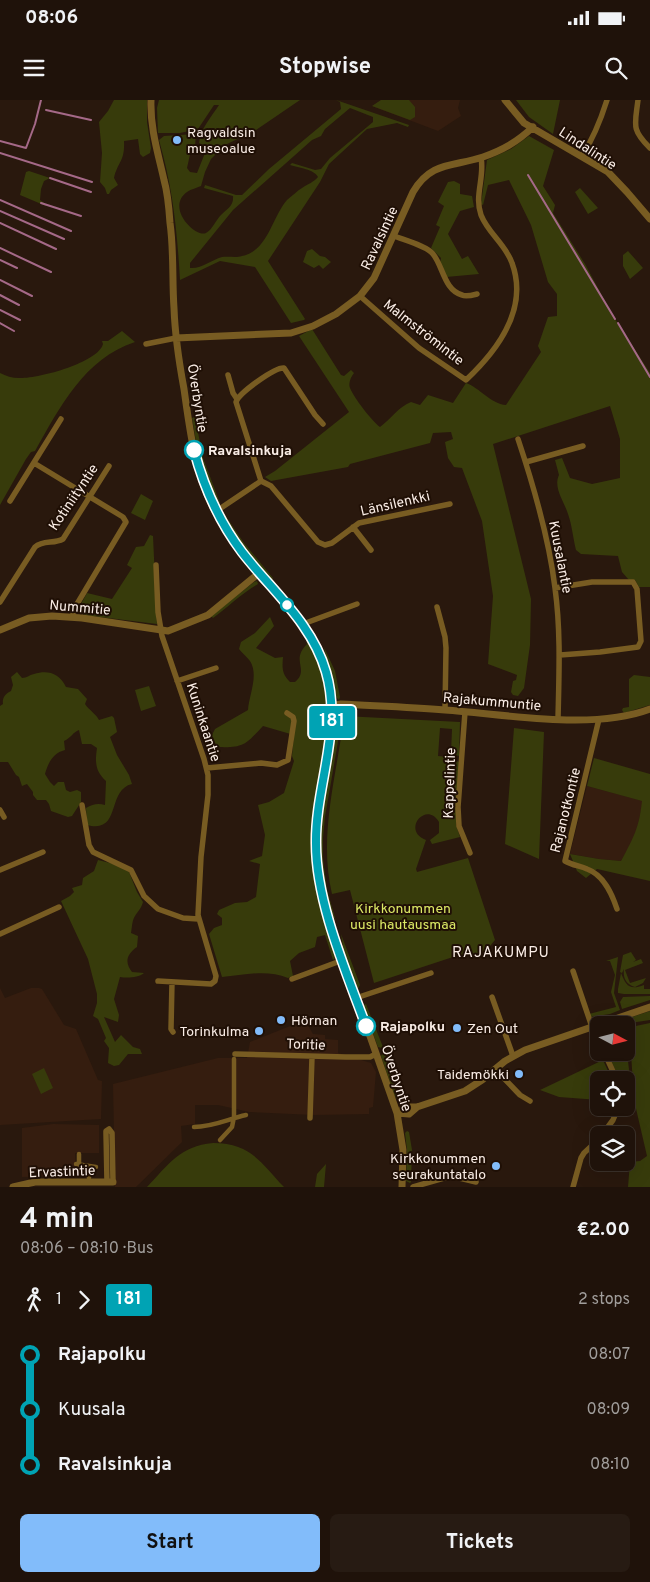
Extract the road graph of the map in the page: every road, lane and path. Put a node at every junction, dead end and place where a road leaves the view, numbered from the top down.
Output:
1 (151, 100) edge
2 (505, 100) edge
3 (606, 100) edge
4 (638, 100) edge
5 (531, 126) junction
6 (650, 148) edge
7 (582, 156) junction
8 (481, 158) junction
9 (650, 219) edge
10 (394, 236) junction
11 (477, 294) dead end
12 (360, 296) junction
13 (176, 338) junction
14 (146, 344) dead end
15 (228, 375) dead end
16 (237, 400) junction
17 (61, 418) dead end
18 (323, 424) dead end
19 (518, 440) dead end
20 (583, 446) dead end
21 (526, 462) junction
22 (34, 463) junction
23 (109, 466) dead end
24 (261, 481) junction
25 (89, 497) junction
26 (10, 501) dead end
27 (450, 504) dead end
28 (215, 512) junction
29 (353, 526) junction
30 (371, 550) dead end
31 (156, 565) dead end
32 (259, 573) junction
33 (555, 588) junction
34 (0, 602) edge
35 (357, 604) dead end
36 (437, 607) dead end
37 (72, 617) junction
38 (303, 624) junction
39 (160, 629) junction
40 (0, 630) edge
41 (560, 654) junction
42 (216, 668) dead end
43 (177, 681) junction
44 (331, 706) junction
45 (650, 709) edge
46 (445, 710) junction
47 (465, 712) junction
48 (287, 713) dead end
49 (558, 719) junction
50 (599, 719) junction
51 (207, 768) junction
52 (82, 805) dead end
53 (0, 810) edge
54 (4, 817) dead end
55 (43, 852) dead end
56 (470, 853) dead end
57 (0, 870) edge
58 (59, 907) dead end
59 (618, 910) dead end
60 (198, 919) junction
61 (0, 934) edge
62 (343, 960) junction
63 (573, 971) dead end
64 (431, 973) dead end
65 (292, 979) dead end
66 (158, 981) dead end
67 (172, 982) junction
68 (356, 998) junction
69 (492, 998) dead end
70 (650, 1007) edge
71 (624, 1016) edge
72 (590, 1021) edge
73 (590, 1028) edge
74 (173, 1032) dead end
75 (376, 1054) junction
76 (235, 1056) joint
77 (312, 1056) junction
78 (513, 1056) junction
79 (495, 1069) junction
80 (530, 1101) dead end
81 (397, 1113) junction
82 (245, 1114) dead end
83 (234, 1116) junction
84 (310, 1118) dead end
85 (194, 1127) dead end
86 (220, 1140) dead end
87 (590, 1148) edge
88 (79, 1154) dead end
89 (88, 1166) junction
90 (96, 1167) dead end
91 (88, 1178) dead end
92 (476, 1182) dead end
93 (109, 1184) edge
94 (13, 1187) edge
95 (402, 1187) edge
96 (412, 1187) edge
97 (573, 1187) edge

1 - 13 street, Överbyntie
2 - 5 street, Lindalintie
3 - 7 street
4 - 6 street
5 - 7 street, Lindalintie
5 - 8 street, Ravalsintie
7 - 9 street, Lindalintie
8 - 10 street, Ravalsintie
8 - 12 street, Malmströmintie
10 - 11 street
10 - 12 street, Ravalsintie
12 - 13 street, Ravalsintie
13 - 14 street
13 - 28 street, Överbyntie
15 - 16 street
16 - 18 street
16 - 24 street
17 - 22 street
19 - 21 street, Kuusalantie
20 - 21 street
21 - 33 street, Kuusalantie
22 - 25 street
22 - 26 street
23 - 25 street, Kotiniityntie
24 - 28 street
24 - 29 street, Länsilenkki
25 - 34 street, Kotiniityntie
25 - 37 street
27 - 29 street, Länsilenkki
28 - 32 street, Överbyntie
29 - 30 street
31 - 39 street, Kuninkaantie
32 - 38 street, Överbyntie
32 - 39 street, Nummitie
33 - 41 street, Kuusalantie
33 - 41 street
35 - 38 street
36 - 46 street
37 - 39 street, Nummitie
37 - 40 street, Nummitie
38 - 44 street, Överbyntie
39 - 43 street, Kuninkaantie
41 - 49 street, Kuusalantie
42 - 43 street
43 - 51 street, Kuninkaantie
44 - 46 street, Rajakummuntie
44 - 62 street, Överbyntie
45 - 50 street, Rajakummuntie
46 - 47 street, Rajakummuntie
47 - 49 street, Rajakummuntie
47 - 56 street, Kappelintie
48 - 51 street
49 - 50 street, Rajakummuntie
50 - 59 street, Rajanotkontie
51 - 60 street, Kuninkaantie
52 - 60 street
53 - 54 street
55 - 57 street
58 - 61 street
60 - 67 street, Kuninkaantie
62 - 65 street
62 - 68 street, Överbyntie
63 - 72 street
64 - 68 street
66 - 67 street
67 - 74 street
68 - 75 street, Överbyntie
69 - 78 street
70 - 71 street
73 - 78 street
75 - 77 street, Toritie
75 - 81 street, Överbyntie
76 - 77 street, Toritie
76 - 83 street
77 - 84 street
78 - 79 street
79 - 80 street
79 - 81 street
81 - 95 street, Överbyntie
82 - 83 street
83 - 85 street
83 - 86 street
87 - 97 street
88 - 89 street
89 - 90 street
89 - 91 street
92 - 96 street
93 - 93 street
93 - 94 street, Ervastintie
95 - 96 street

